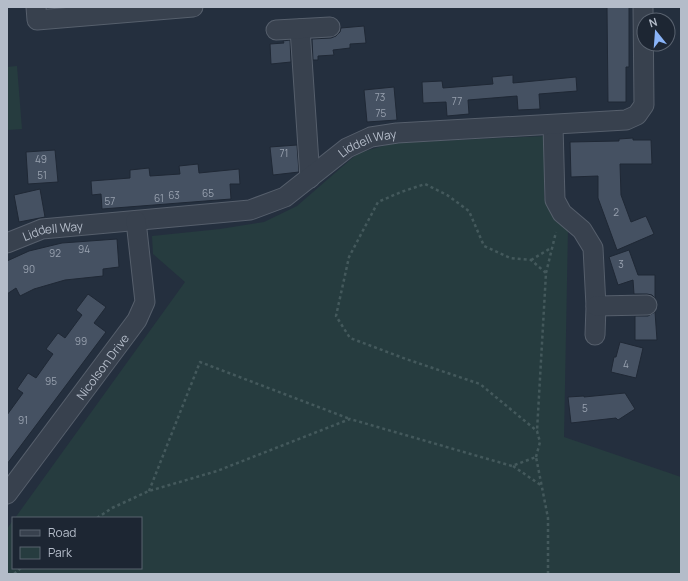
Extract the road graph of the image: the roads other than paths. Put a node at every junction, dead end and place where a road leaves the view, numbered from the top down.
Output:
1 (36, 7) edge
2 (193, 7) edge
3 (643, 7) edge
4 (330, 26) dead end
5 (300, 29) junction
6 (276, 30) dead end
7 (553, 124) junction
8 (310, 178) junction
9 (136, 221) junction
10 (7, 243) edge
11 (647, 305) dead end
12 (596, 306) junction
13 (596, 335) dead end
14 (7, 494) edge

1 - 2 street
3 - 7 street, Liddell Way
4 - 5 street
5 - 6 street
5 - 8 street
7 - 8 street, Liddell Way
7 - 12 street
8 - 9 street, Liddell Way
9 - 10 street, Liddell Way
9 - 14 street, Nicolson Drive
11 - 12 street
12 - 13 street

